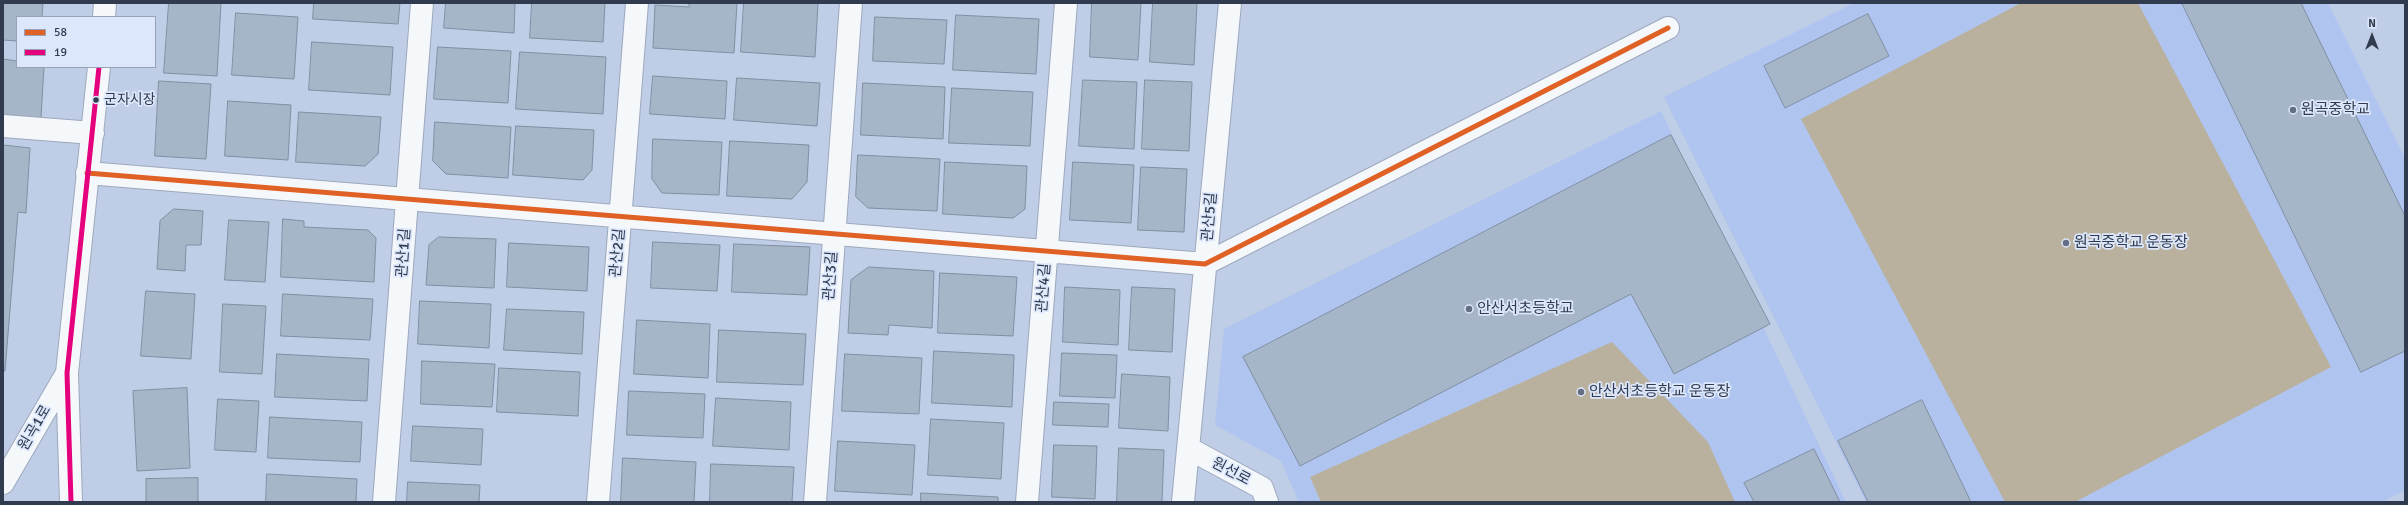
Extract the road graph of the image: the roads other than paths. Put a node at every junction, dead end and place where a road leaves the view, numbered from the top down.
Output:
1 (105, 3) edge
2 (422, 3) edge
3 (637, 3) edge
4 (851, 3) edge
5 (1066, 3) edge
6 (1230, 3) edge
7 (104, 16) edge
8 (1668, 28) dead end
9 (99, 68) edge
10 (3, 126) edge
11 (93, 133) junction
12 (87, 173) junction
13 (408, 199) junction
14 (620, 216) junction
15 (834, 234) junction
16 (1047, 251) junction
17 (1205, 264) junction
18 (67, 373) junction
19 (1188, 448) junction
20 (3, 483) edge
21 (71, 502) edge
22 (384, 502) edge
23 (598, 502) edge
24 (815, 502) edge
25 (1027, 502) edge
26 (1183, 502) edge
27 (1268, 502) edge

1 - 7 street
2 - 13 street, 관산1길
3 - 14 street, 관산2길
4 - 15 street, 관산3길
5 - 16 street, 관산4길
6 - 17 street, 관산5길
8 - 17 street
9 - 11 street
10 - 11 street
11 - 12 street
12 - 13 street
12 - 18 street
13 - 14 street
13 - 22 street, 관산1길
14 - 15 street
14 - 23 street, 관산2길
15 - 16 street
15 - 24 street, 관산3길
16 - 17 street
16 - 25 street, 관산4길
17 - 19 street, 관산5길
18 - 20 street, 원곡1로
18 - 21 street
19 - 26 street, 관산5길
19 - 27 street, 원선로

